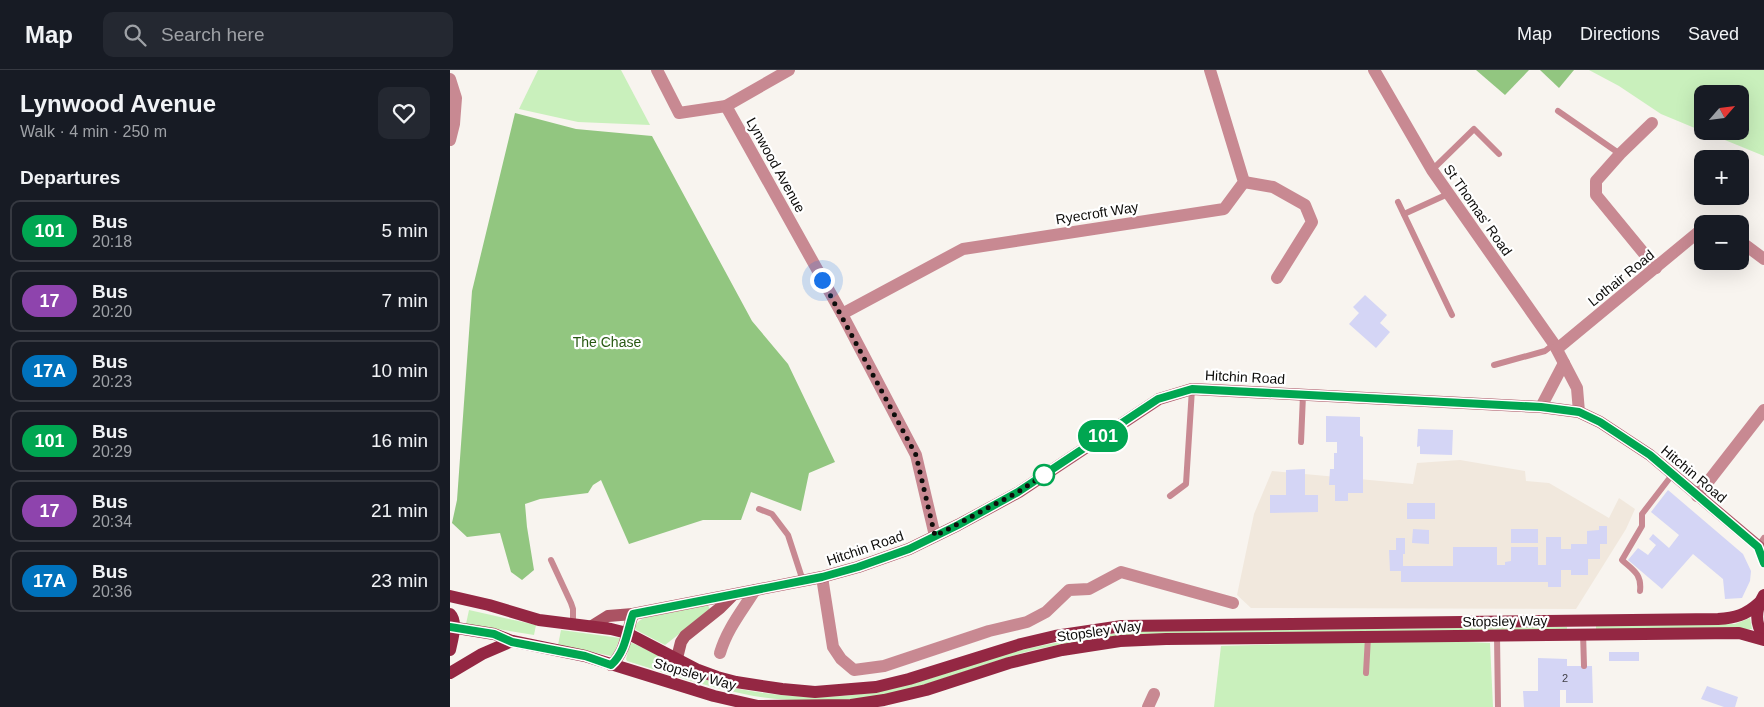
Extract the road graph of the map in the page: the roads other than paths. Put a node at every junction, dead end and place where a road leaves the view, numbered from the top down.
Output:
1 (657, 70) edge
2 (790, 70) edge
3 (1210, 70) edge
4 (1374, 70) edge
5 (450, 79) edge
6 (726, 106) junction
7 (1558, 111) dead end
8 (1652, 123) dead end
9 (450, 140) edge
10 (1499, 154) dead end
11 (1620, 154) junction
12 (1432, 170) junction
13 (1244, 182) junction
14 (1448, 194) junction
15 (1398, 202) dead end
16 (1404, 214) junction
17 (1694, 236) edge
18 (1749, 248) edge
19 (1764, 260) edge
20 (1656, 268) junction
21 (1277, 278) dead end
22 (842, 314) junction
23 (1452, 315) dead end
24 (1556, 346) junction
25 (1564, 363) junction
26 (1494, 366) dead end
27 (1192, 389) junction
28 (1303, 395) junction
29 (1541, 407) junction
30 (1764, 410) edge
31 (1579, 412) junction
32 (1301, 442) dead end
33 (1672, 474) junction
34 (1170, 496) dead end
35 (1697, 496) junction
36 (759, 509) dead end
37 (935, 536) junction
38 (1762, 545) edge
39 (551, 560) dead end
40 (1764, 563) edge
41 (822, 577) junction
42 (803, 582) junction
43 (755, 590) junction
44 (1640, 591) dead end
45 (733, 595) junction
46 (453, 599) edge
47 (1762, 599) edge
48 (1233, 603) dead end
49 (450, 614) edge
50 (633, 614) junction
51 (1583, 620) junction
52 (573, 624) junction
53 (592, 626) junction
54 (452, 627) edge
55 (627, 634) junction
56 (1583, 635) junction
57 (1497, 636) junction
58 (1368, 637) junction
59 (1764, 638) edge
60 (512, 642) junction
61 (450, 650) edge
62 (720, 653) dead end
63 (677, 658) junction
64 (611, 665) junction
65 (1584, 666) dead end
66 (1366, 673) dead end
67 (450, 674) edge
68 (1154, 694) dead end
69 (1148, 707) edge
70 (1498, 707) edge

1 - 6 street
2 - 6 street
3 - 13 street
4 - 12 street, St Thomas' Road
5 - 9 street
6 - 22 street, Lynwood Avenue
7 - 11 lane
8 - 11 street
10 - 12 lane
11 - 20 street
12 - 14 street, St Thomas' Road
13 - 21 street
13 - 22 street, Ryecroft Way
14 - 16 lane
14 - 24 street, St Thomas' Road
15 - 16 lane
16 - 23 lane
17 - 20 street, Lothair Road
18 - 19 street
20 - 24 street, Lothair Road
22 - 37 street, Lynwood Avenue
24 - 25 street, St Thomas' Road
24 - 26 lane
25 - 29 street
25 - 31 street, St Thomas' Road
27 - 28 street, Hitchin Road
27 - 34 lane
27 - 37 street, Hitchin Road
28 - 29 street, Hitchin Road
28 - 32 lane
29 - 31 street, Hitchin Road
30 - 35 street
31 - 33 street, Hitchin Road
33 - 35 street, Hitchin Road
33 - 44 lane
35 - 38 street, Hitchin Road
36 - 42 lane
37 - 41 street, Hitchin Road
38 - 40 street, Hitchin Road
39 - 52 lane
41 - 42 street, Hitchin Road
41 - 48 street, Stopsley Way
42 - 43 street, Hitchin Road
43 - 45 street, Hitchin Road
43 - 62 street
45 - 50 street, Hitchin Road
45 - 63 street
46 - 52 main road, Stopsley Way
47 - 51 main road, Stopsley Way
47 - 59 main road
49 - 54 main road
50 - 53 street, Hitchin Road
50 - 55 street
51 - 56 lane
51 - 63 main road, Stopsley Way
52 - 53 main road, Stopsley Way
53 - 55 main road, Stopsley Way
54 - 60 main road, Stopsley Way
54 - 61 main road
55 - 63 main road, Stopsley Way
55 - 64 street
56 - 57 main road, Stopsley Way
56 - 59 main road, Stopsley Way
56 - 65 lane
57 - 58 main road, Stopsley Way
57 - 70 lane
58 - 64 main road, Stopsley Way
58 - 66 lane
60 - 64 main road, Stopsley Way
60 - 67 main road
68 - 69 street

